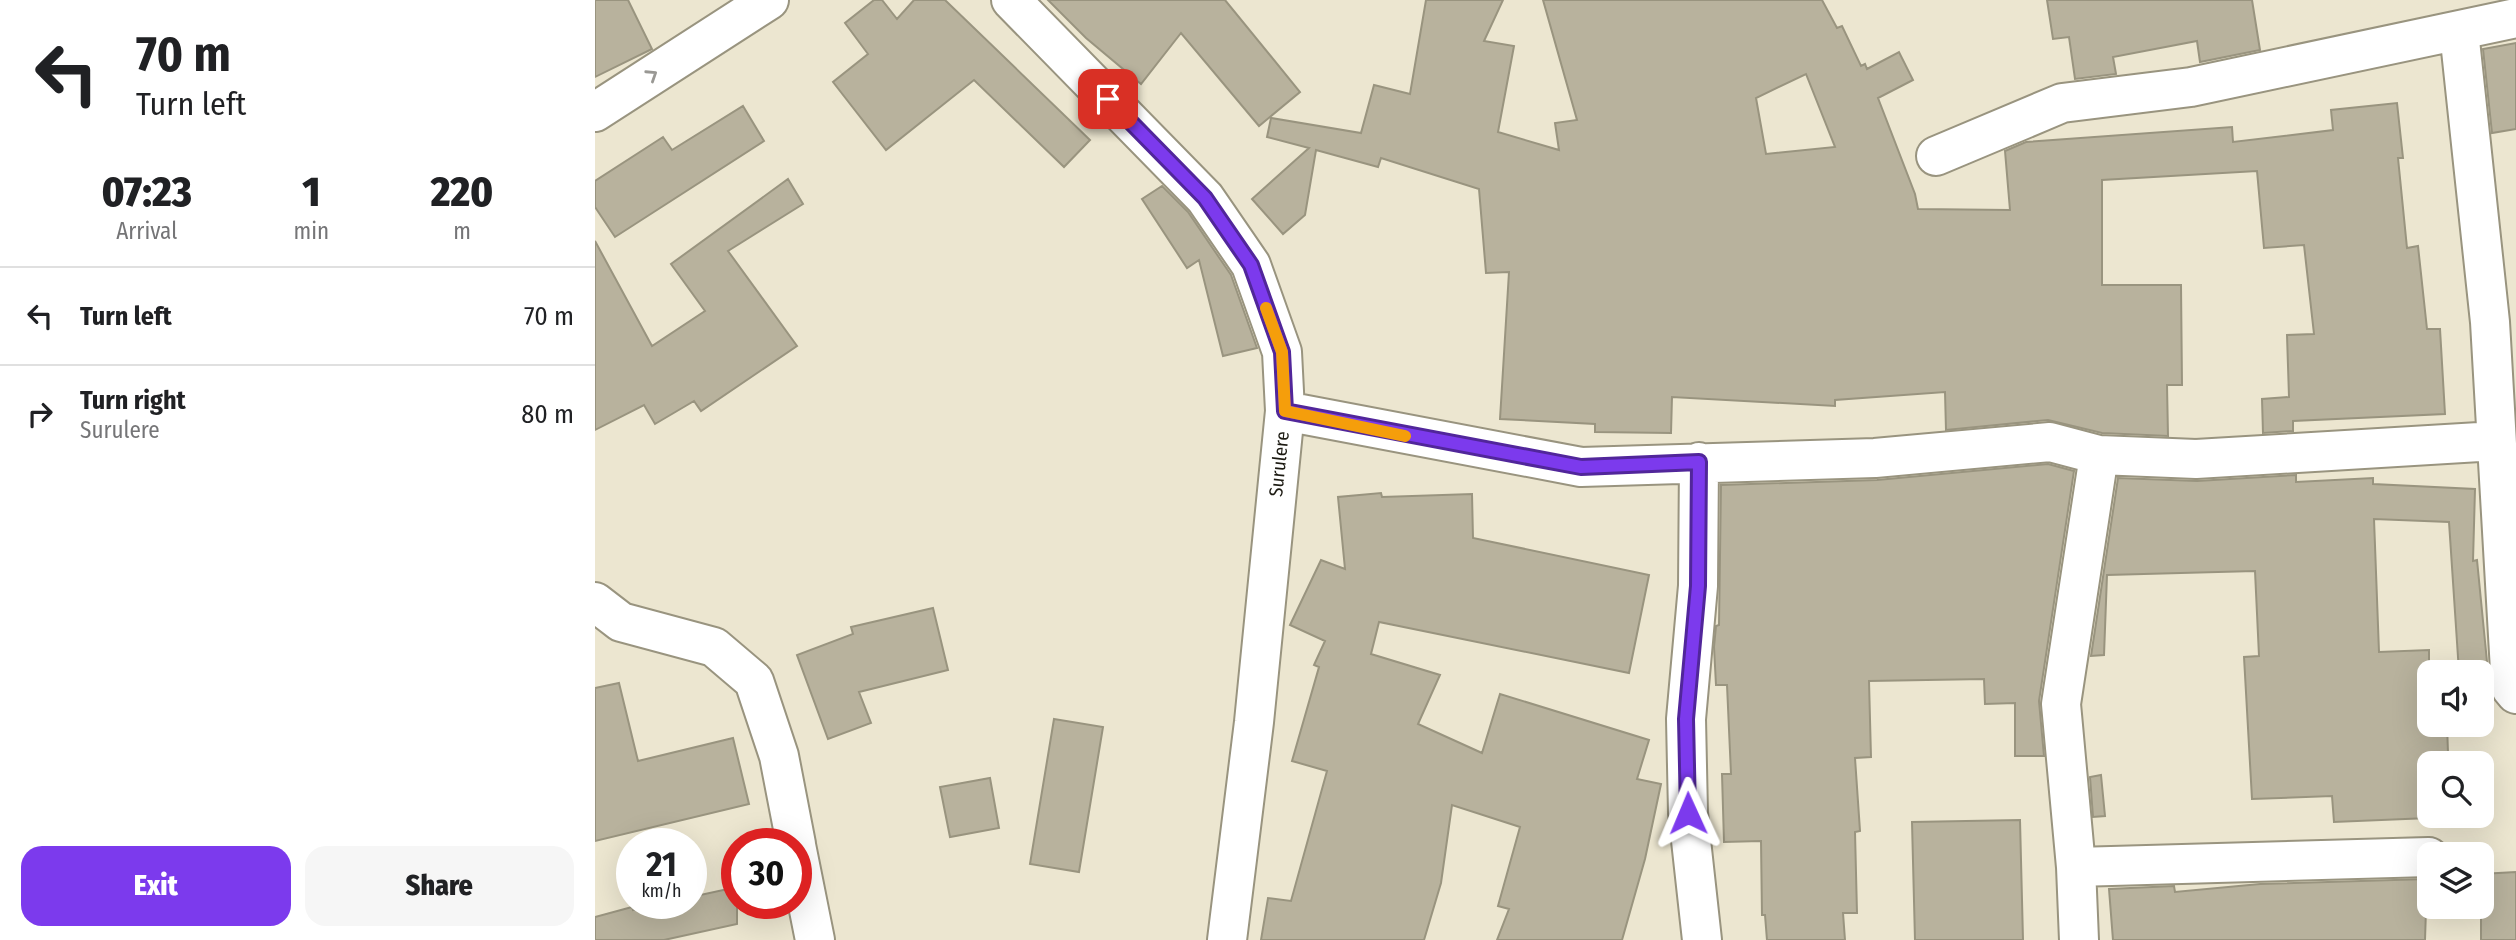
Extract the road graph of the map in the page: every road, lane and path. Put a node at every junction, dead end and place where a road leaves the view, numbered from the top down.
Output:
1 (769, 0) edge
2 (1011, 0) edge
3 (2516, 18) edge
4 (2459, 31) junction
5 (595, 112) edge
6 (1936, 156) dead end
7 (1285, 411) junction
8 (2496, 442) junction
9 (2099, 455) junction
10 (1699, 462) junction
11 (595, 602) edge
12 (2516, 694) edge
13 (793, 828) edge
14 (2417, 858) edge
15 (2075, 867) junction
16 (810, 919) edge
17 (814, 940) edge
18 (1227, 940) edge
19 (1702, 940) edge
20 (2079, 940) edge

5 -> 1 street
2 - 7 street, Surulere
3 - 4 street
4 - 6 street
4 - 8 street
7 - 10 street
7 - 18 street, Surulere
8 - 9 street
8 - 12 street
9 - 10 street
9 - 15 street
10 - 19 street
11 - 13 street
14 - 15 street
15 - 20 street
16 - 17 street

